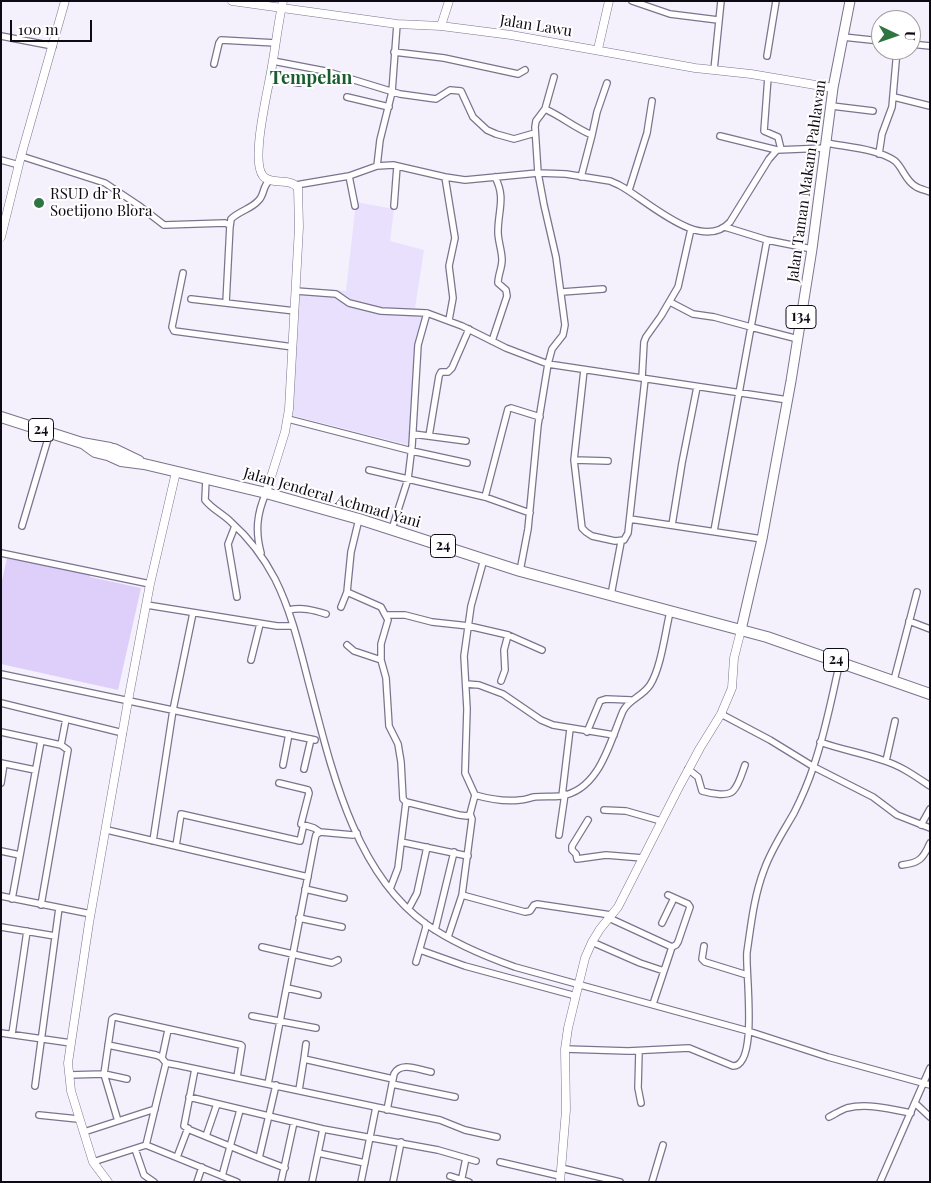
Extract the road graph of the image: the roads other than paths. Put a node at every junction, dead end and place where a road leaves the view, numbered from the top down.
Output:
1 (232, 1) edge
2 (449, 1) edge
3 (609, 1) edge
4 (632, 1) edge
5 (721, 1) edge
6 (776, 1) edge
7 (850, 1) edge
8 (64, 3) edge
9 (282, 4) edge
10 (718, 20) junction
11 (397, 24) junction
12 (441, 26) junction
13 (1, 36) edge
14 (843, 37) junction
15 (871, 40) edge
16 (276, 43) junction
17 (53, 46) junction
18 (598, 49) junction
19 (394, 52) junction
20 (767, 56) dead end
21 (896, 60) edge
22 (273, 61) junction
23 (214, 64) dead end
24 (525, 70) dead end
25 (714, 70) junction
26 (554, 77) dead end
27 (768, 77) junction
28 (270, 78) junction
29 (299, 83) dead end
30 (607, 83) dead end
31 (833, 88) junction
32 (392, 92) junction
33 (348, 97) dead end
34 (894, 97) junction
35 (652, 102) dead end
36 (832, 106) junction
37 (930, 106) edge
38 (389, 107) junction
39 (545, 109) junction
40 (872, 111) dead end
41 (535, 133) junction
42 (592, 135) junction
43 (720, 136) dead end
44 (826, 145) junction
45 (779, 149) junction
46 (879, 154) junction
47 (21, 156) junction
48 (1, 160) edge
49 (19, 165) junction
50 (377, 166) junction
51 (397, 166) junction
52 (538, 173) junction
53 (349, 176) junction
54 (581, 176) junction
55 (445, 177) junction
56 (495, 177) junction
57 (270, 180) junction
58 (296, 185) junction
59 (629, 190) junction
60 (930, 192) edge
61 (355, 206) dead end
62 (394, 206) dead end
63 (230, 227) junction
64 (725, 227) junction
65 (691, 229) junction
66 (1, 238) edge
67 (766, 240) junction
68 (812, 249) junction
69 (182, 273) dead end
70 (603, 290) dead end
71 (296, 291) junction
72 (562, 292) junction
73 (191, 299) dead end
74 (670, 302) junction
75 (226, 303) junction
76 (295, 311) junction
77 (426, 313) junction
78 (450, 320) junction
79 (751, 327) junction
80 (468, 329) junction
81 (798, 339) junction
82 (492, 341) junction
83 (292, 347) junction
84 (548, 364) junction
85 (584, 370) junction
86 (643, 379) junction
87 (697, 387) junction
88 (740, 393) junction
89 (788, 400) junction
90 (1, 416) edge
91 (540, 416) junction
92 (288, 419) junction
93 (50, 432) junction
94 (413, 434) junction
95 (430, 436) junction
96 (466, 441) dead end
97 (412, 451) junction
98 (574, 460) junction
99 (608, 461) dead end
100 (467, 462) dead end
101 (370, 470) dead end
102 (176, 472) junction
103 (408, 478) junction
104 (206, 479) junction
105 (266, 493) junction
106 (485, 497) junction
107 (530, 513) junction
108 (359, 519) junction
109 (630, 519) junction
110 (672, 525) junction
111 (22, 526) dead end
112 (235, 526) junction
113 (392, 529) junction
114 (714, 531) junction
115 (762, 539) junction
116 (621, 542) junction
117 (1, 553) edge
118 (262, 557) junction
119 (484, 559) junction
120 (520, 571) junction
121 (150, 584) junction
122 (348, 592) junction
123 (917, 592) dead end
124 (611, 595) junction
125 (237, 597) dead end
126 (147, 605) junction
127 (340, 607) dead end
128 (289, 610) junction
129 (670, 612) junction
130 (193, 613) junction
131 (326, 614) dead end
132 (386, 615) junction
133 (909, 621) junction
134 (260, 624) junction
135 (293, 626) junction
136 (469, 626) junction
137 (930, 629) edge
138 (741, 630) junction
139 (508, 635) junction
140 (346, 645) dead end
141 (542, 650) dead end
142 (251, 660) dead end
143 (381, 660) junction
144 (840, 661) junction
145 (1, 674) edge
146 (894, 680) junction
147 (502, 681) dead end
148 (466, 684) junction
149 (930, 694) edge
150 (631, 700) junction
151 (128, 701) junction
152 (1, 703) edge
153 (173, 710) junction
154 (721, 714) junction
155 (66, 719) junction
156 (895, 721) dead end
157 (570, 729) junction
158 (1, 732) edge
159 (587, 732) junction
160 (123, 733) junction
161 (289, 734) junction
162 (614, 735) junction
163 (41, 741) junction
164 (820, 742) junction
165 (61, 745) junction
166 (886, 761) junction
167 (3, 764) edge
168 (283, 765) dead end
169 (745, 765) dead end
170 (814, 767) junction
171 (304, 769) dead end
172 (35, 770) junction
173 (688, 770) junction
174 (280, 783) dead end
175 (1, 784) edge
176 (930, 786) edge
177 (475, 795) junction
178 (564, 795) junction
179 (406, 802) junction
180 (930, 809) edge
181 (604, 810) dead end
182 (470, 814) junction
183 (588, 820) dead end
184 (661, 821) junction
185 (921, 824) junction
186 (303, 828) dead end
187 (930, 828) edge
188 (107, 830) junction
189 (320, 832) junction
190 (357, 833) junction
191 (559, 836) dead end
192 (153, 841) junction
193 (401, 842) junction
194 (930, 843) edge
195 (176, 846) junction
196 (427, 847) junction
197 (1, 851) edge
198 (454, 852) junction
199 (20, 855) junction
200 (468, 856) junction
201 (642, 858) junction
202 (902, 865) dead end
203 (308, 877) junction
204 (305, 889) junction
205 (390, 889) junction
206 (462, 895) junction
207 (1, 896) edge
208 (12, 898) junction
209 (344, 898) dead end
210 (41, 904) junction
211 (59, 908) junction
212 (408, 908) junction
213 (91, 914) junction
214 (610, 917) junction
215 (300, 918) junction
216 (662, 923) dead end
217 (425, 924) junction
218 (1, 927) edge
219 (342, 927) dead end
220 (435, 930) junction
221 (27, 931) junction
222 (55, 936) junction
223 (448, 937) junction
224 (592, 942) junction
225 (262, 946) dead end
226 (704, 946) dead end
227 (672, 947) junction
228 (420, 950) junction
229 (292, 953) junction
230 (338, 960) dead end
231 (416, 962) dead end
232 (664, 971) junction
233 (747, 975) junction
234 (578, 985) junction
235 (287, 988) junction
236 (318, 995) dead end
237 (576, 996) junction
238 (653, 1004) junction
239 (252, 1016) dead end
240 (281, 1020) junction
241 (316, 1028) dead end
242 (168, 1030) junction
243 (748, 1031) junction
244 (1, 1033) edge
245 (12, 1034) junction
246 (41, 1038) junction
247 (71, 1043) junction
248 (306, 1044) dead end
249 (108, 1045) junction
250 (565, 1050) junction
251 (639, 1051) junction
252 (304, 1059) junction
253 (164, 1060) junction
254 (930, 1068) edge
255 (195, 1069) junction
256 (431, 1072) dead end
257 (104, 1074) junction
258 (69, 1076) junction
259 (237, 1077) junction
260 (127, 1078) dead end
261 (393, 1082) junction
262 (268, 1084) junction
263 (926, 1084) edge
264 (276, 1085) junction
265 (35, 1086) dead end
266 (300, 1090) junction
267 (189, 1097) junction
268 (455, 1097) dead end
269 (640, 1103) dead end
270 (915, 1103) junction
271 (217, 1104) junction
272 (376, 1107) junction
273 (155, 1109) junction
274 (240, 1110) junction
275 (387, 1110) junction
276 (911, 1113) junction
277 (39, 1115) dead end
278 (269, 1116) junction
279 (829, 1117) dead end
280 (930, 1117) edge
281 (78, 1119) junction
282 (118, 1121) junction
283 (294, 1122) junction
284 (188, 1128) junction
285 (323, 1128) junction
286 (84, 1132) junction
287 (206, 1136) junction
288 (370, 1137) junction
289 (497, 1137) dead end
290 (402, 1142) junction
291 (663, 1145) dead end
292 (146, 1146) junction
293 (232, 1146) junction
294 (135, 1149) junction
295 (318, 1153) junction
296 (177, 1156) junction
297 (259, 1158) junction
298 (466, 1158) junction
299 (476, 1161) dead end
300 (93, 1162) junction
301 (500, 1162) dead end
302 (365, 1163) junction
303 (202, 1167) junction
304 (285, 1168) junction
305 (222, 1176) junction
306 (450, 1176) dead end
307 (560, 1176) edge
308 (462, 1181) edge
309 (108, 1182) edge
310 (154, 1182) edge
311 (197, 1182) edge
312 (237, 1182) edge
313 (281, 1182) edge
314 (312, 1182) edge
315 (361, 1182) edge
316 (393, 1182) edge
317 (469, 1182) edge
318 (620, 1182) edge
319 (652, 1182) edge
320 (880, 1182) edge

1 - 9 main road, Jalan Lawu
2 - 12 main road
3 - 18 main road
4 - 10 street
5 - 10 street
6 - 20 street
7 - 14 main road, Jalan Taman Makam Pahlawan / 134
8 - 17 main road
9 - 11 main road, Jalan Lawu
9 - 16 main road
10 - 25 street
11 - 12 main road, Jalan Lawu
11 - 19 street
12 - 18 main road, Jalan Lawu
13 - 17 street
14 - 15 street
14 - 31 main road, Jalan Taman Makam Pahlawan / 134
16 - 22 main road
16 - 23 street
17 - 47 main road
18 - 25 main road, Jalan Lawu
19 - 24 street
19 - 32 street
21 - 34 street
22 - 28 main road
22 - 32 street
25 - 27 main road, Jalan Lawu
26 - 39 street
27 - 31 main road, Jalan Lawu
27 - 45 street
28 - 29 street
28 - 57 main road
30 - 42 street
31 - 36 main road, Jalan Taman Makam Pahlawan / 134
32 - 38 street
32 - 41 street
33 - 38 street
34 - 37 street
34 - 46 street
35 - 59 street
36 - 40 street
36 - 44 main road, Jalan Taman Makam Pahlawan / 134
38 - 50 street
39 - 41 street
39 - 42 street
41 - 52 street
42 - 54 street
43 - 45 street
44 - 45 street
44 - 46 street
44 - 68 main road, Jalan Taman Makam Pahlawan / 134
45 - 64 street
46 - 60 street
47 - 49 main road
47 - 63 street
48 - 49 street
49 - 66 main road
50 - 51 street
50 - 53 street
51 - 55 street
51 - 62 street
52 - 54 street
52 - 56 street
52 - 72 street
53 - 58 street
53 - 61 street
54 - 59 street
55 - 56 street
55 - 78 street
56 - 82 street
57 - 58 main road
57 - 63 street
58 - 71 main road
59 - 65 street
63 - 75 street
64 - 65 street
64 - 67 street
65 - 74 street
67 - 68 street
67 - 79 street
68 - 81 main road, Jalan Taman Makam Pahlawan / 134
69 - 83 street
70 - 72 street
71 - 76 main road
71 - 77 street
72 - 84 street
73 - 75 street
74 - 79 street
74 - 86 street
75 - 76 street
76 - 83 main road
77 - 78 street
77 - 94 street
78 - 80 street
79 - 81 street
79 - 88 street
80 - 82 street
80 - 95 street
81 - 89 main road, Jalan Taman Makam Pahlawan / 134
82 - 84 street
83 - 92 main road
84 - 85 street
84 - 91 street
85 - 86 street
85 - 98 street
86 - 87 street
86 - 109 street
87 - 88 street
87 - 110 street
88 - 89 street
88 - 114 street
89 - 115 main road, Jalan Taman Makam Pahlawan / 134
90 - 93 highway, Jalan Jenderal Achmad Yani / 24
91 - 106 street
91 - 107 street
92 - 97 street
92 - 105 main road
93 - 102 highway, Jalan Jenderal Achmad Yani / 24
93 - 111 street
94 - 95 street
94 - 97 street
95 - 96 street
97 - 100 street
97 - 103 street
98 - 99 street
98 - 116 street
101 - 103 street
102 - 104 highway, Jalan Jenderal Achmad Yani / 24
102 - 121 main road
103 - 106 street
103 - 113 street
104 - 105 highway, Jalan Jenderal Achmad Yani / 24
104 - 112 street
105 - 108 highway, Jalan Jenderal Achmad Yani / 24
105 - 118 street
106 - 107 street
107 - 120 street
108 - 113 highway, Jalan Jenderal Achmad Yani / 24
108 - 122 street
109 - 110 street
109 - 116 street
110 - 114 street
112 - 118 street
112 - 125 street
113 - 119 highway, Jalan Jenderal Achmad Yani / 24
114 - 115 street
115 - 138 main road, Jalan Taman Makam Pahlawan / 134
116 - 124 street
117 - 121 street
118 - 128 street
119 - 120 highway, Jalan Jenderal Achmad Yani / 24
119 - 136 street
120 - 124 highway, Jalan Jenderal Achmad Yani / 24
121 - 126 main road
122 - 127 street
122 - 132 street
123 - 133 street
124 - 129 highway, Jalan Jenderal Achmad Yani / 24
126 - 130 street
126 - 151 main road
128 - 131 street
128 - 135 street
129 - 138 highway, Jalan Jenderal Achmad Yani / 24
129 - 150 street
130 - 134 street
130 - 153 street
132 - 136 street
132 - 143 street
133 - 137 street
133 - 146 street
134 - 135 street
134 - 142 street
135 - 190 street
136 - 139 street
136 - 148 street
138 - 144 highway, 24
138 - 154 main road
139 - 141 street
139 - 147 street
140 - 143 street
143 - 179 street
144 - 146 highway, 24
144 - 164 street
145 - 151 street
146 - 149 highway, 24
148 - 157 street
148 - 177 street
150 - 159 street
150 - 162 street
151 - 153 street
151 - 160 main road
152 - 155 street
153 - 161 street
153 - 192 street
154 - 170 street
154 - 173 main road
155 - 160 street
155 - 165 street
156 - 166 street
157 - 159 street
157 - 178 street
158 - 163 street
159 - 162 street
160 - 188 main road
161 - 168 street
161 - 171 street
162 - 178 street
163 - 165 street
163 - 172 street
164 - 166 street
164 - 170 street
165 - 210 street
166 - 176 street
167 - 172 street
167 - 175 street
169 - 173 street
170 - 185 street
170 - 233 street
172 - 199 street
173 - 184 main road
174 - 189 street
177 - 178 street
177 - 182 street
178 - 191 street
179 - 182 street
179 - 193 street
180 - 185 street
181 - 184 street
182 - 200 street
183 - 201 street
184 - 201 main road
185 - 187 street
186 - 195 street
188 - 192 street
188 - 213 main road
189 - 190 street
189 - 203 street
190 - 205 street
192 - 195 street
193 - 196 street
193 - 205 street
194 - 202 street
195 - 203 street
196 - 198 street
196 - 212 street
197 - 199 street
198 - 200 street
198 - 220 street
199 - 208 street
200 - 206 street
201 - 214 main road
203 - 204 street
204 - 209 street
204 - 215 street
205 - 212 street
206 - 214 street
206 - 223 street
207 - 208 street
208 - 210 street
210 - 211 street
211 - 213 street
211 - 222 street
212 - 217 street
213 - 247 main road
214 - 224 main road
214 - 227 street
215 - 219 street
215 - 229 street
216 - 227 street
217 - 220 street
217 - 228 street
218 - 221 street
220 - 223 street
221 - 222 street
221 - 245 street
222 - 246 street
223 - 234 street
224 - 232 street
224 - 234 main road
225 - 229 street
226 - 233 street
227 - 232 street
228 - 231 street
228 - 237 street
229 - 230 street
229 - 235 street
232 - 238 street
233 - 243 street
234 - 237 main road
234 - 238 street
235 - 236 street
235 - 240 street
237 - 250 main road
238 - 243 street
239 - 240 street
240 - 241 street
240 - 262 street
242 - 249 street
242 - 253 street
242 - 259 street
243 - 251 street
243 - 263 street
244 - 245 street
245 - 246 street
246 - 247 street
246 - 265 street
247 - 258 main road
248 - 252 street
249 - 253 street
249 - 257 street
250 - 251 street
250 - 307 main road
251 - 269 street
252 - 261 street
252 - 266 street
253 - 255 street
253 - 273 street
254 - 263 street
255 - 259 street
255 - 267 street
256 - 261 street
257 - 258 street
257 - 260 street
257 - 282 street
258 - 281 main road
259 - 262 street
261 - 268 street
261 - 275 street
262 - 264 street
263 - 270 street
264 - 266 street
264 - 278 street
266 - 272 street
267 - 271 street
267 - 284 street
270 - 276 street
270 - 280 street
271 - 274 street
271 - 287 street
272 - 275 street
272 - 288 street
273 - 282 street
273 - 292 street
274 - 278 street
274 - 293 street
275 - 289 street
276 - 279 street
276 - 320 street
277 - 281 street
278 - 283 street
278 - 297 street
281 - 286 main road
282 - 286 street
283 - 285 street
283 - 304 street
284 - 287 street
284 - 296 street
285 - 288 street
285 - 295 street
286 - 300 main road
287 - 293 street
288 - 290 street
288 - 302 street
290 - 298 street
290 - 316 street
291 - 319 street
292 - 294 street
292 - 296 street
293 - 297 street
293 - 305 street
294 - 300 street
294 - 310 street
295 - 302 street
295 - 314 street
296 - 303 street
297 - 304 street
298 - 299 street
298 - 308 street
300 - 309 main road
301 - 307 street
302 - 315 street
303 - 305 street
303 - 311 street
304 - 313 street
305 - 312 street
306 - 308 street
307 - 318 street
308 - 317 street

